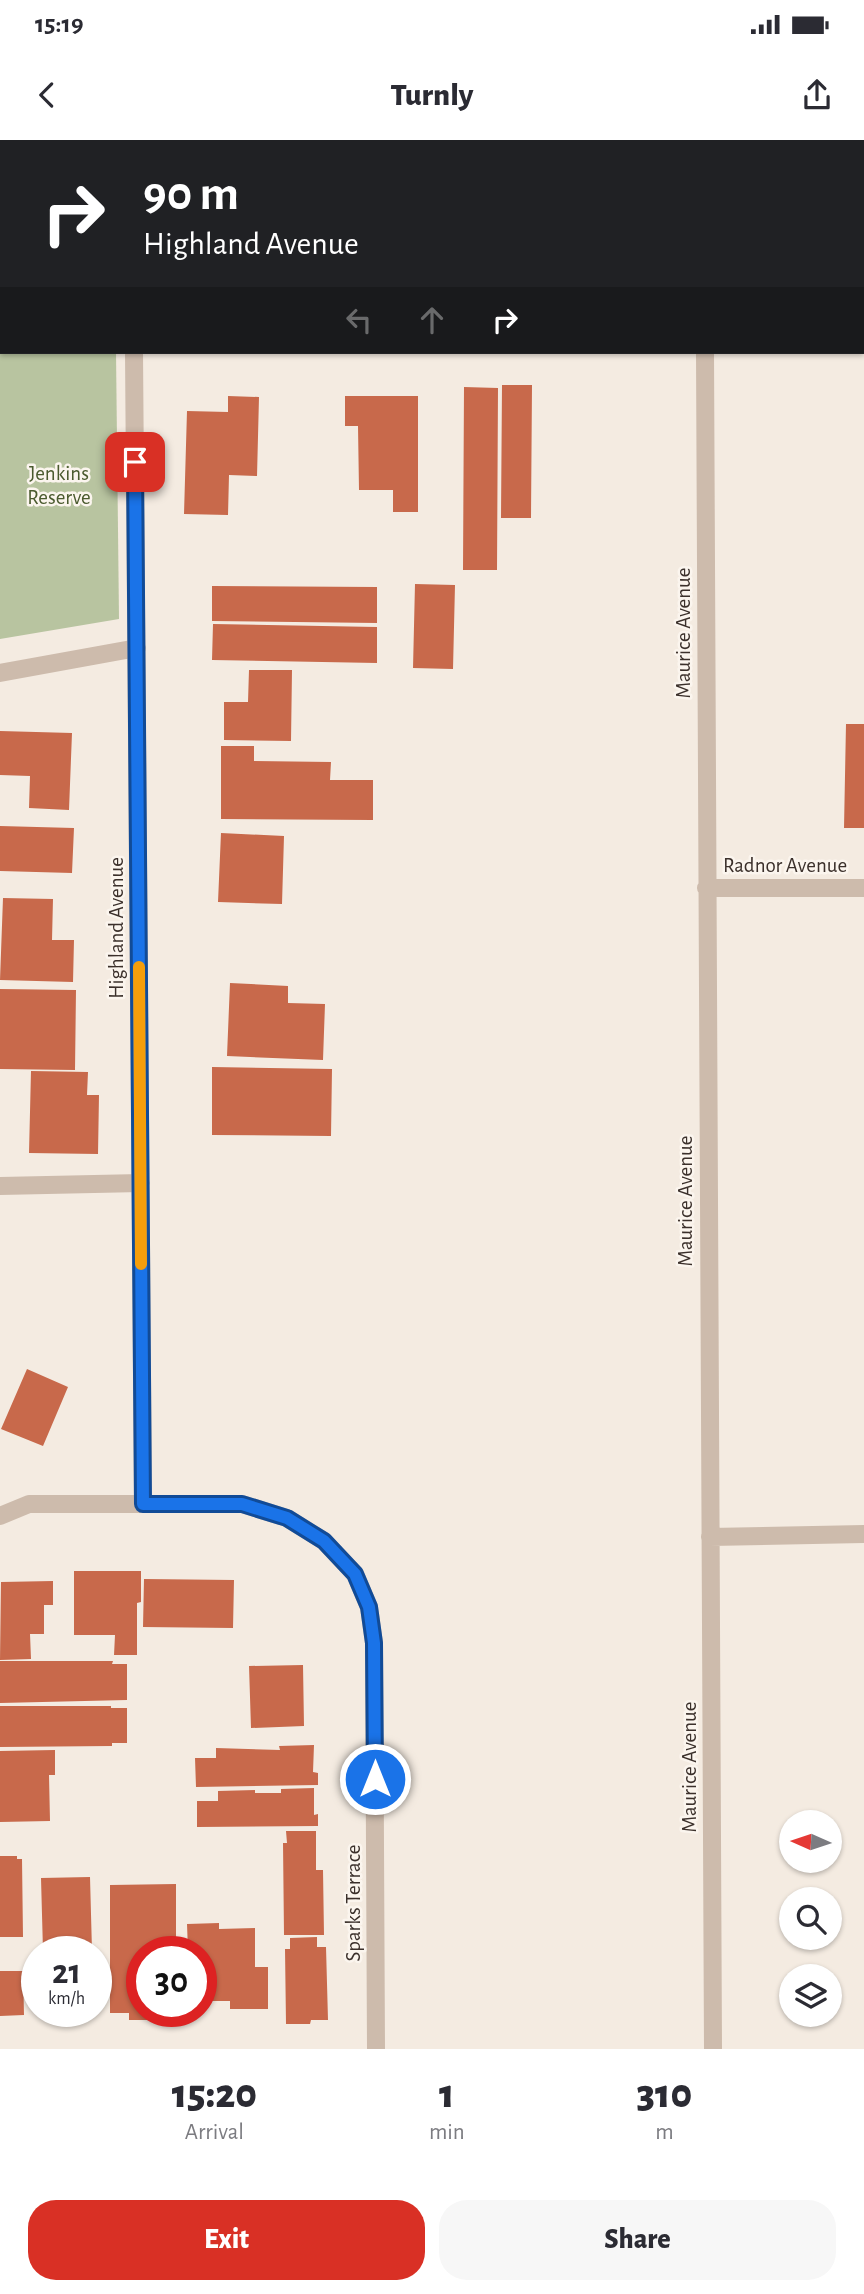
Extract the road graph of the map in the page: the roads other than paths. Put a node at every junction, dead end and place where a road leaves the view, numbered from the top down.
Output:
1 (134, 354) edge
2 (705, 354) edge
3 (137, 648) junction
4 (0, 673) edge
5 (706, 888) junction
6 (864, 888) edge
7 (141, 1183) junction
8 (0, 1186) edge
9 (143, 1504) junction
10 (0, 1516) edge
11 (864, 1534) edge
12 (710, 1537) junction
13 (376, 2049) edge
14 (713, 2049) edge

1 - 3 street, Highland Avenue
2 - 5 street, Maurice Avenue
3 - 4 street
3 - 7 street, Highland Avenue
5 - 6 street, Radnor Avenue
5 - 12 street, Maurice Avenue
7 - 8 street
7 - 9 street, Highland Avenue
9 - 10 street, Sparks Terrace
9 - 13 street, Sparks Terrace
11 - 12 street
12 - 14 street, Maurice Avenue

